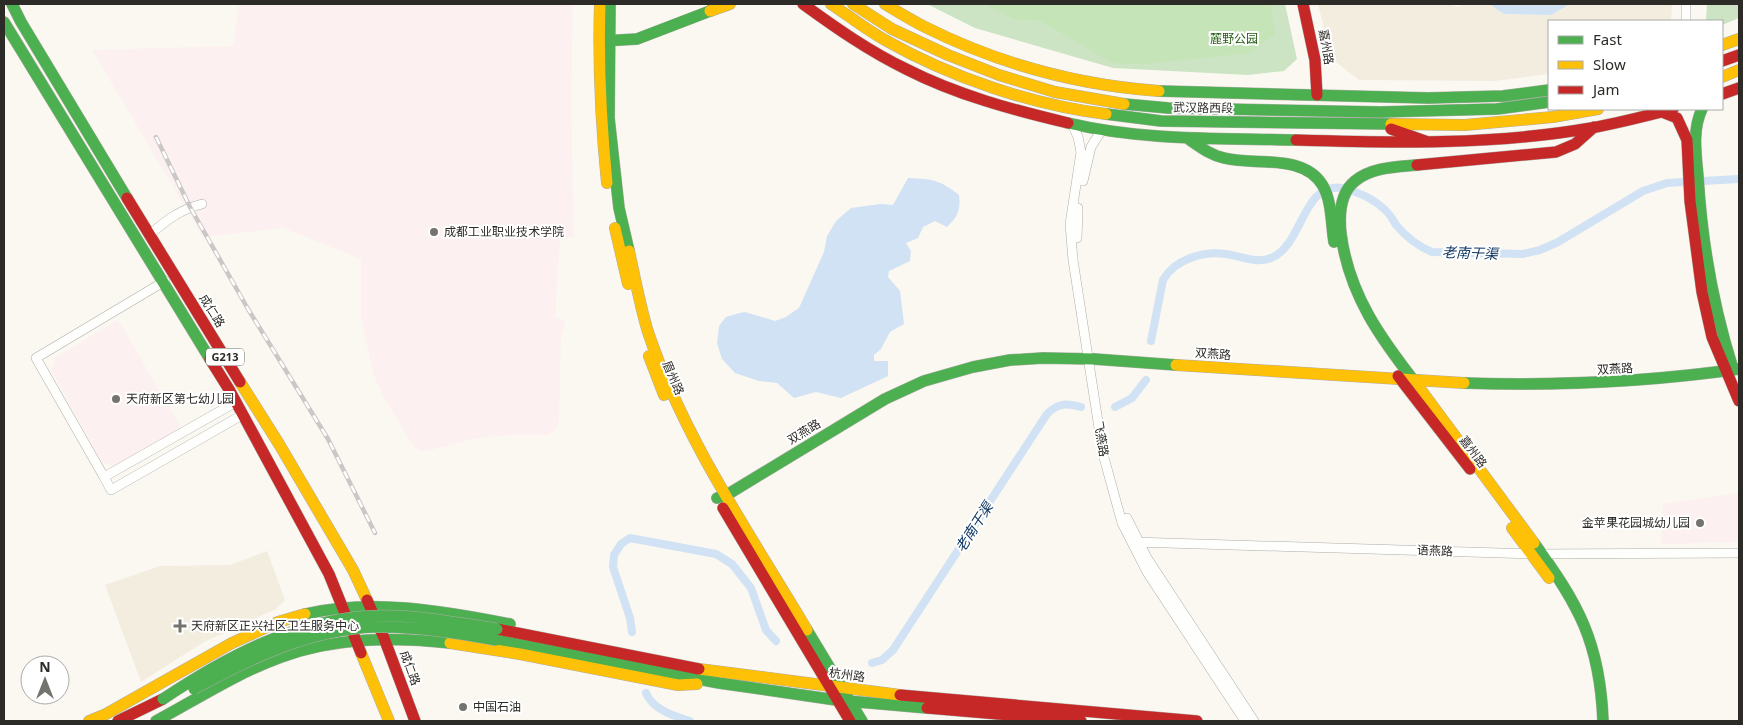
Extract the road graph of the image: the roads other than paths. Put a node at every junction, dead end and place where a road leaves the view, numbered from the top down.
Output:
1 (12, 4) edge
2 (600, 4) edge
3 (610, 4) edge
4 (730, 4) edge
5 (803, 4) edge
6 (831, 4) edge
7 (853, 4) edge
8 (885, 4) edge
9 (1303, 4) edge
10 (1686, 4) edge
11 (713, 7) edge
12 (1686, 20) edge
13 (4, 22) edge
14 (1739, 39) edge
15 (605, 41) junction
16 (1723, 45) edge
17 (1739, 55) edge
18 (1723, 61) edge
19 (1739, 70) edge
20 (1723, 77) edge
21 (1739, 88) edge
22 (1548, 90) edge
23 (1723, 94) edge
24 (1317, 95) junction
25 (1548, 96) edge
26 (1548, 102) edge
27 (1498, 109) junction
28 (1592, 110) edge
29 (1668, 110) edge
30 (1701, 110) edge
31 (1072, 124) junction
32 (1377, 124) junction
33 (1594, 127) junction
34 (1101, 131) junction
35 (1187, 138) junction
36 (1425, 141) junction
37 (202, 204) dead end
38 (149, 235) junction
39 (174, 276) junction
40 (163, 283) junction
41 (1091, 359) junction
42 (1733, 370) edge
43 (1401, 380) junction
44 (1414, 382) junction
45 (1739, 382) edge
46 (1739, 401) edge
47 (236, 402) junction
48 (242, 415) junction
49 (104, 477) junction
50 (721, 497) junction
51 (1135, 542) junction
52 (1536, 553) junction
53 (1739, 553) edge
54 (370, 607) junction
55 (344, 608) junction
56 (384, 638) junction
57 (356, 640) junction
58 (718, 678) junction
59 (828, 686) junction
60 (843, 688) junction
61 (836, 700) junction
62 (165, 702) junction
63 (850, 702) junction
64 (89, 721) edge
65 (118, 721) edge
66 (136, 721) edge
67 (156, 721) edge
68 (390, 721) edge
69 (415, 721) edge
70 (850, 721) edge
71 (862, 721) edge
72 (1080, 721) edge
73 (1197, 721) edge
74 (1245, 721) edge
75 (1254, 721) edge
76 (1595, 721) edge
77 (1603, 721) edge

1 - 38 main road, 成仁路 / G213
2 - 15 main road
3 - 15 main road
4 - 11 main road
5 - 31 main road
6 - 32 main road, 武汉路西段
7 - 27 main road, 武汉路西段
8 - 24 main road
9 - 24 main road, 嘉州路
10 - 12 street
11 - 15 main road
13 - 40 main road, G213
14 - 16 main road
15 - 50 main road
17 - 18 main road
19 - 20 main road
21 - 23 main road
22 - 24 main road
25 - 27 main road
26 - 27 main road, 武汉路西段
28 - 32 main road, 武汉路西段
29 - 33 main road
29 - 42 main road
30 - 42 main road
31 - 34 main road
31 - 41 street, 飞燕路
32 - 36 main road
33 - 36 main road
33 - 44 main road
34 - 35 main road
34 - 41 street, 飞燕路
35 - 36 main road
35 - 43 main road, 嘉州路
37 - 38 street
38 - 39 main road, 成仁路 / G213
39 - 40 street
39 - 54 main road, 成仁路 / G213
40 - 47 main road, G213
40 - 49 street
41 - 43 main road, 双燕路
41 - 50 main road, 双燕路
41 - 51 street, 飞燕路
42 - 44 main road, 双燕路
42 - 45 main road
42 - 46 main road
43 - 44 main road, 双燕路
43 - 52 main road, 嘉州路
44 - 52 main road
47 - 48 main road, G213
47 - 49 street
48 - 49 street
48 - 55 main road, G213
50 - 59 main road
50 - 60 main road
51 - 52 street, 语燕路
51 - 74 street, 飞燕路
51 - 75 street, 飞燕路
52 - 53 street, 语燕路
52 - 76 main road, 嘉州路
52 - 77 main road
54 - 55 main road
54 - 56 main road, 成仁路 / G213
54 - 58 main road
55 - 57 main road, G213
55 - 64 main road
56 - 57 main road
56 - 58 main road
56 - 69 main road, 成仁路 / G213
57 - 67 main road
57 - 68 main road, G213
58 - 59 main road, 杭州路
58 - 61 main road, 杭州路
58 - 62 main road, 杭州路, bridge
59 - 60 main road, 杭州路
59 - 61 main road
60 - 63 main road
60 - 73 main road, 杭州路
61 - 63 main road, 杭州路
61 - 70 main road
62 - 65 main road
62 - 66 main road
63 - 71 main road
63 - 72 main road, 杭州路

